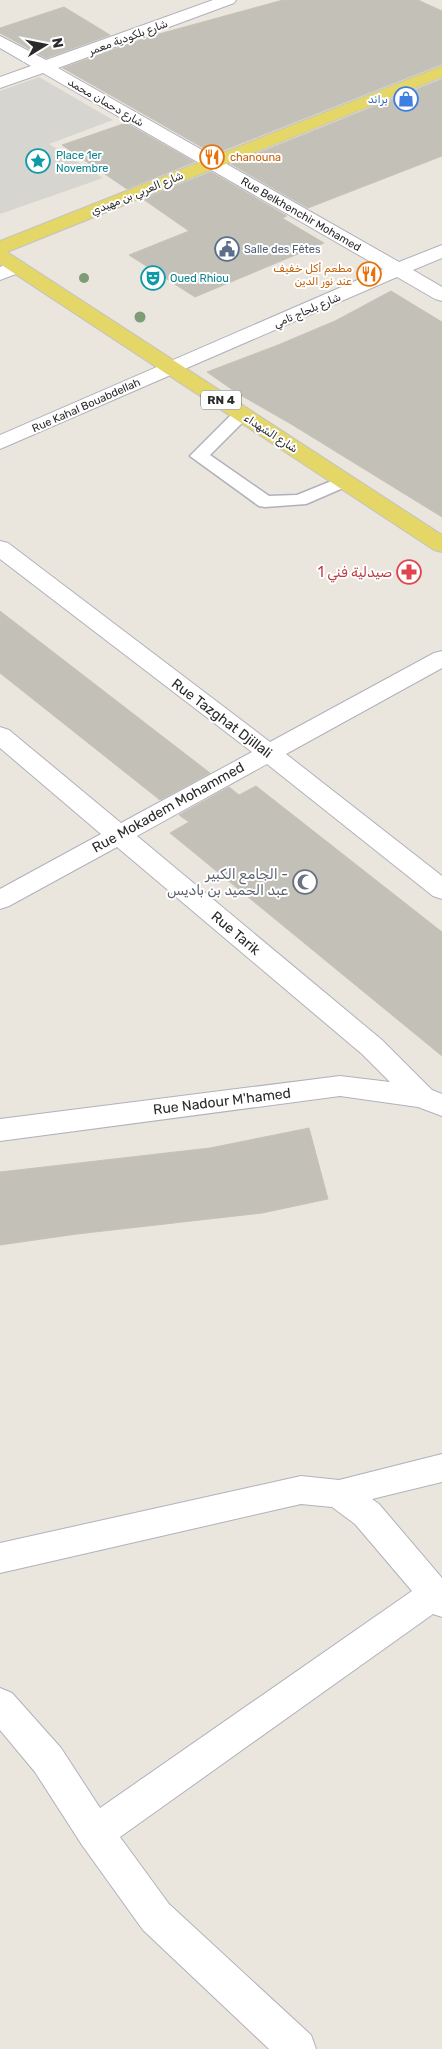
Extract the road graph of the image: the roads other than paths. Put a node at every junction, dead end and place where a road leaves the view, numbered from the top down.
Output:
1 (228, 0) edge
2 (0, 41) edge
3 (45, 67) junction
4 (442, 71) edge
5 (0, 83) edge
6 (213, 162) junction
7 (0, 248) edge
8 (442, 251) edge
9 (6, 266) edge
10 (398, 270) junction
11 (442, 296) edge
12 (171, 368) junction
13 (242, 414) junction
14 (0, 443) edge
15 (344, 481) junction
16 (442, 545) edge
17 (0, 548) edge
18 (442, 658) edge
19 (0, 735) edge
20 (268, 752) junction
21 (118, 834) junction
22 (442, 890) edge
23 (0, 900) edge
24 (432, 1101) edge
25 (0, 1130) edge
26 (442, 1468) edge
27 (339, 1494) junction
28 (0, 1558) edge
29 (438, 1597) edge
30 (0, 1704) edge
31 (95, 1832) junction
32 (297, 2049) edge

1 - 3 street, شارع بلكودية معمر
2 - 3 street, شارع دحمان محمد
3 - 5 street, شارع بلكودية معمر
3 - 6 street, شارع دحمان محمد
4 - 6 main road, شارع العربي بن مهيدي
6 - 7 main road, شارع العربي بن مهيدي
6 - 10 street, Rue Belkhenchir Mohamed
8 - 10 street, شارع بلحاج تامي
9 - 12 main road, شارع الشهداء / RN 4
10 - 11 street, Rue Belkhenchir Mohamed
10 - 12 street, شارع بلحاج تامي
12 - 13 main road, شارع الشهداء / RN 4
12 - 14 street, Rue Kahal Bouabdellah
13 - 15 main road, شارع الشهداء / RN 4
13 - 15 lane
15 - 16 main road, شارع الشهداء / RN 4
17 - 20 street, Rue Tazghat Djillali
18 - 20 street, Rue Mokadem Mohammed
19 - 21 street, Rue Tarik
20 - 21 street, Rue Mokadem Mohammed
20 - 22 street, Rue Tazghat Djillali
21 - 23 street, Rue Mokadem Mohammed
21 - 24 street, Rue Tarik
24 - 25 street, Rue Nadour M'hamed
26 - 27 street
27 - 28 street
27 - 29 street
29 - 31 street
30 - 31 street
31 - 32 street

